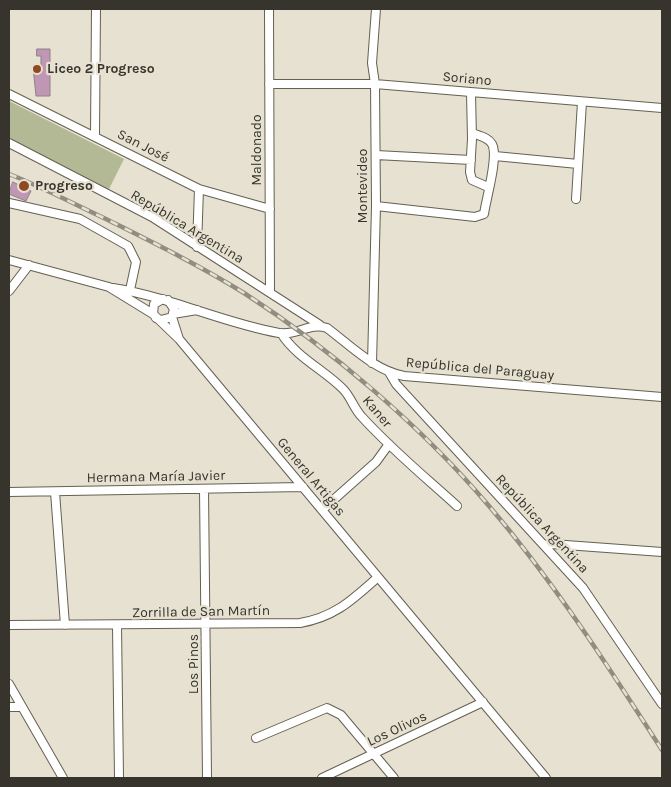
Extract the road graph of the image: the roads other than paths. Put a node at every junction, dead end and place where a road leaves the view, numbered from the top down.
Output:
1 (96, 9) edge
2 (269, 9) edge
3 (376, 9) edge
4 (269, 84) junction
5 (375, 84) junction
6 (471, 93) junction
7 (9, 94) edge
8 (582, 102) junction
9 (662, 108) edge
10 (472, 133) junction
11 (95, 135) junction
12 (9, 143) edge
13 (376, 155) junction
14 (495, 156) junction
15 (471, 160) junction
16 (578, 164) junction
17 (488, 187) junction
18 (199, 189) junction
19 (576, 199) dead end
20 (9, 204) edge
21 (376, 206) junction
22 (270, 208) junction
23 (197, 247) junction
24 (9, 260) edge
25 (29, 266) junction
26 (109, 287) junction
27 (130, 290) junction
28 (9, 291) edge
29 (270, 292) junction
30 (166, 300) junction
31 (199, 309) junction
32 (186, 313) junction
33 (154, 316) junction
34 (172, 316) junction
35 (321, 326) junction
36 (177, 330) junction
37 (281, 333) junction
38 (179, 339) junction
39 (372, 363) junction
40 (389, 372) junction
41 (662, 397) edge
42 (389, 444) junction
43 (303, 487) junction
44 (204, 489) junction
45 (9, 492) edge
46 (55, 492) junction
47 (457, 506) dead end
48 (322, 510) junction
49 (544, 545) junction
50 (662, 552) edge
51 (378, 577) junction
52 (206, 623) junction
53 (9, 625) edge
54 (64, 625) junction
55 (117, 625) junction
56 (9, 684) edge
57 (482, 702) junction
58 (662, 704) edge
59 (9, 707) edge
60 (22, 707) junction
61 (256, 738) dead end
62 (374, 754) junction
63 (63, 778) edge
64 (119, 778) edge
65 (207, 778) edge
66 (322, 778) edge
67 (394, 778) edge
68 (546, 778) edge

1 - 11 street
2 - 4 street, Maldonado
3 - 5 street, Montevideo
4 - 5 street, Soriano
4 - 22 street, Maldonado
5 - 6 street, Soriano
5 - 13 street, Montevideo
6 - 8 street, Soriano
6 - 10 street
7 - 11 street, San José
8 - 9 street, Soriano
8 - 16 street
10 - 14 street
10 - 15 street
11 - 18 street, San José
12 - 23 street, República Argentina
13 - 15 street
13 - 21 street, Montevideo
14 - 16 street
14 - 17 street
15 - 17 street
16 - 19 street
17 - 21 street
18 - 22 street, San José
18 - 23 street
20 - 27 street
21 - 39 street, Montevideo
22 - 29 street, Maldonado
23 - 29 street, República Argentina
24 - 25 street, General Artigas
25 - 26 street, General Artigas
25 - 28 street
26 - 27 street
26 - 33 street, General Artigas
27 - 30 street
29 - 35 street, República Argentina
30 - 31 street
30 - 33 street
30 - 34 street
31 - 32 street
31 - 37 street
32 - 34 street
32 - 36 street
33 - 34 street
33 - 38 street, General Artigas
34 - 36 street
35 - 37 street
35 - 39 street, República del Paraguay
36 - 38 street
37 - 42 street, Kaner
38 - 43 street, General Artigas
39 - 40 street, República del Paraguay
40 - 41 street, República del Paraguay
40 - 49 street, República Argentina
42 - 47 street, Kaner
42 - 48 street
43 - 44 street, Hermana María Javier
43 - 48 street, General Artigas
44 - 46 street, Hermana María Javier
44 - 52 street, Los Pinos
45 - 46 street, Hermana María Javier
46 - 54 street
48 - 51 street, General Artigas
49 - 50 street
49 - 58 street, República Argentina
51 - 52 street, Zorrilla de San Martín
51 - 57 street, General Artigas
52 - 55 street, Zorrilla de San Martín
52 - 65 street, Los Pinos
53 - 54 street, Zorrilla de San Martín
54 - 55 street, Zorrilla de San Martín
55 - 64 street
56 - 60 street
57 - 62 street, Los Olivos
57 - 68 street, General Artigas
59 - 60 street
60 - 63 street
61 - 62 street
62 - 66 street, Los Olivos
62 - 67 street

